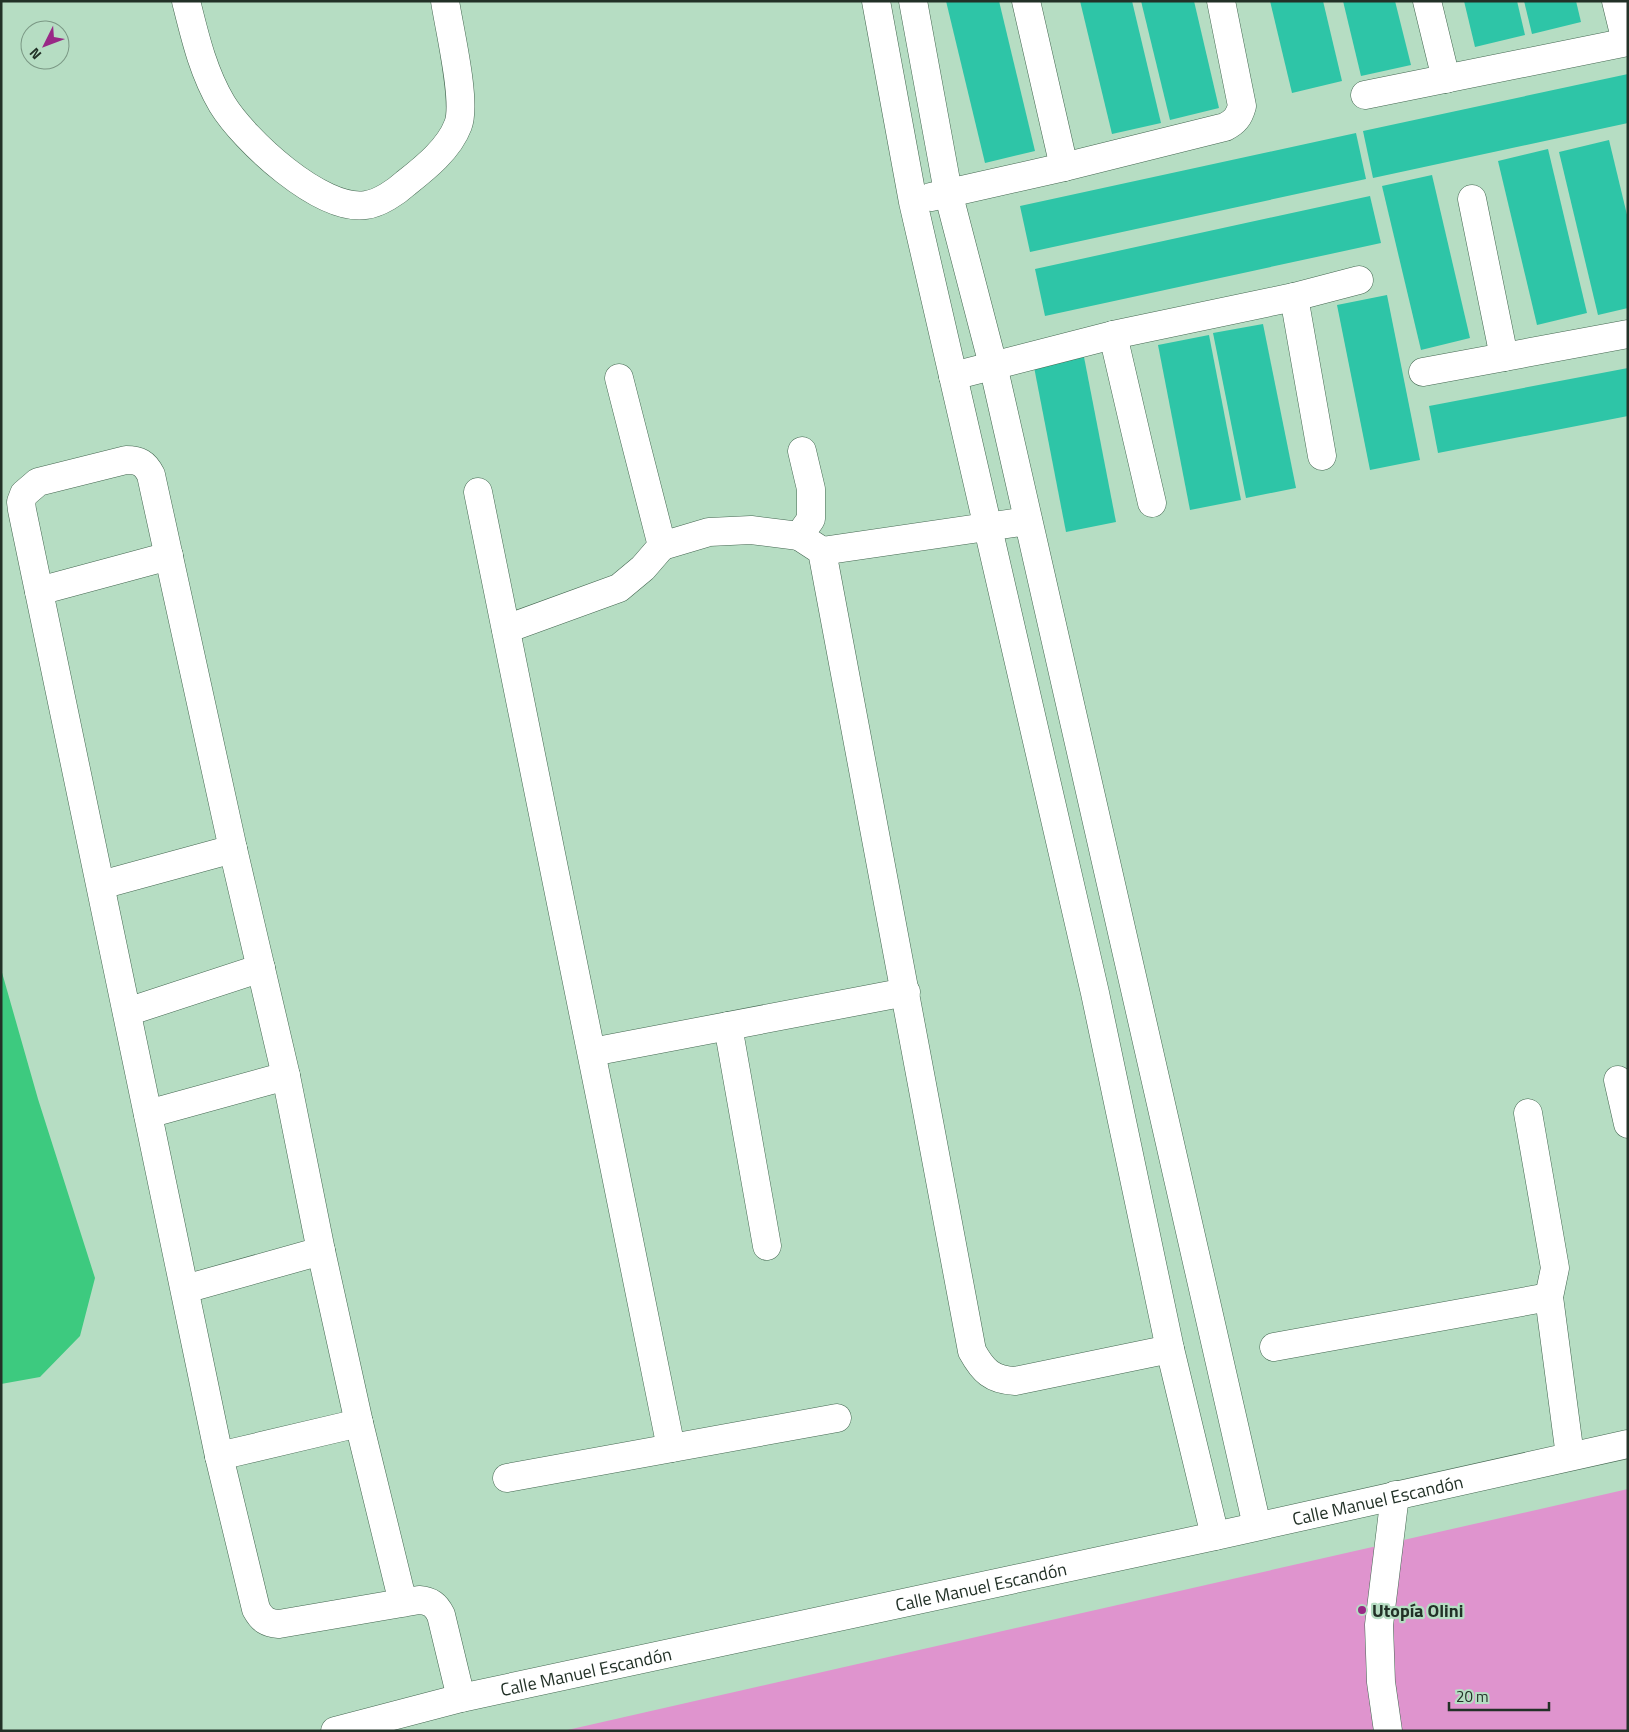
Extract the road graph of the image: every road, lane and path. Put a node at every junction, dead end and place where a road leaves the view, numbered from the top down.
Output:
1 (186, 1) edge
2 (444, 1) edge
3 (876, 1) edge
4 (912, 1) edge
5 (1026, 1) edge
6 (1222, 1) edge
7 (1427, 1) edge
8 (1616, 1) edge
9 (1627, 42) edge
10 (1446, 79) junction
11 (1365, 95) dead end
12 (1064, 167) junction
13 (948, 192) junction
14 (1472, 199) dead end
15 (913, 202) junction
16 (1359, 280) dead end
17 (1294, 297) junction
18 (1628, 334) edge
19 (1113, 335) junction
20 (1504, 357) junction
21 (993, 365) junction
22 (1423, 372) dead end
23 (952, 376) junction
24 (619, 378) dead end
25 (802, 451) dead end
26 (1322, 456) dead end
27 (478, 492) dead end
28 (1152, 502) dead end
29 (1028, 521) junction
30 (989, 528) junction
31 (799, 536) junction
32 (662, 546) junction
33 (822, 551) junction
34 (169, 556) junction
35 (39, 591) junction
36 (506, 630) junction
37 (233, 849) junction
38 (101, 885) junction
39 (261, 968) junction
40 (1133, 986) junction
41 (906, 992) junction
42 (1095, 993) junction
43 (127, 1012) junction
44 (728, 1026) junction
45 (592, 1052) junction
46 (286, 1076) junction
47 (1618, 1080) dead end
48 (1528, 1113) dead end
49 (148, 1114) junction
50 (1628, 1124) edge
51 (767, 1246) dead end
52 (321, 1251) junction
53 (185, 1289) junction
54 (1549, 1297) junction
55 (1274, 1347) dead end
56 (1170, 1349) junction
57 (837, 1418) dead end
58 (359, 1423) junction
59 (1628, 1444) edge
60 (671, 1448) junction
61 (219, 1456) junction
62 (1570, 1456) junction
63 (508, 1478) dead end
64 (1395, 1495) junction
65 (1257, 1526) junction
66 (1215, 1536) junction
67 (403, 1602) junction
68 (461, 1698) junction
69 (334, 1731) edge
70 (1388, 1731) edge

1 - 2 street
3 - 15 street
4 - 13 street
5 - 12 street
6 - 12 street
7 - 10 street
8 - 9 street
9 - 10 street
10 - 11 street
12 - 13 street
13 - 15 street
13 - 21 street
14 - 20 street
15 - 23 street
16 - 17 street
17 - 19 street
17 - 26 street
18 - 20 street
19 - 21 street
19 - 28 street
20 - 22 street
21 - 23 street
21 - 29 street
23 - 30 street
24 - 32 street
25 - 31 street
27 - 36 street
29 - 30 street
29 - 40 street
30 - 33 street
30 - 42 street
31 - 32 street
31 - 33 street
32 - 36 street
33 - 41 street
34 - 35 street
34 - 35 street
34 - 37 street
35 - 38 street
36 - 45 street
37 - 38 street
37 - 39 street
38 - 43 street
39 - 43 street
39 - 46 street
40 - 42 street
40 - 65 street
41 - 44 street
41 - 56 street
42 - 56 street
43 - 49 street
44 - 45 street
44 - 51 street
45 - 60 street
46 - 49 street
46 - 52 street
47 - 50 street
48 - 54 street
49 - 53 street
52 - 53 street
52 - 58 street
53 - 61 street
54 - 55 street
54 - 62 street
56 - 66 street
57 - 60 street
58 - 61 street
58 - 67 street
59 - 62 street, Calle Manuel Escandón
60 - 63 street
61 - 67 street
62 - 64 street, Calle Manuel Escandón
64 - 65 street, Calle Manuel Escandón
64 - 70 street
65 - 66 street, Calle Manuel Escandón
66 - 68 street, Calle Manuel Escandón
67 - 68 street
68 - 69 street, Calle Manuel Escandón

